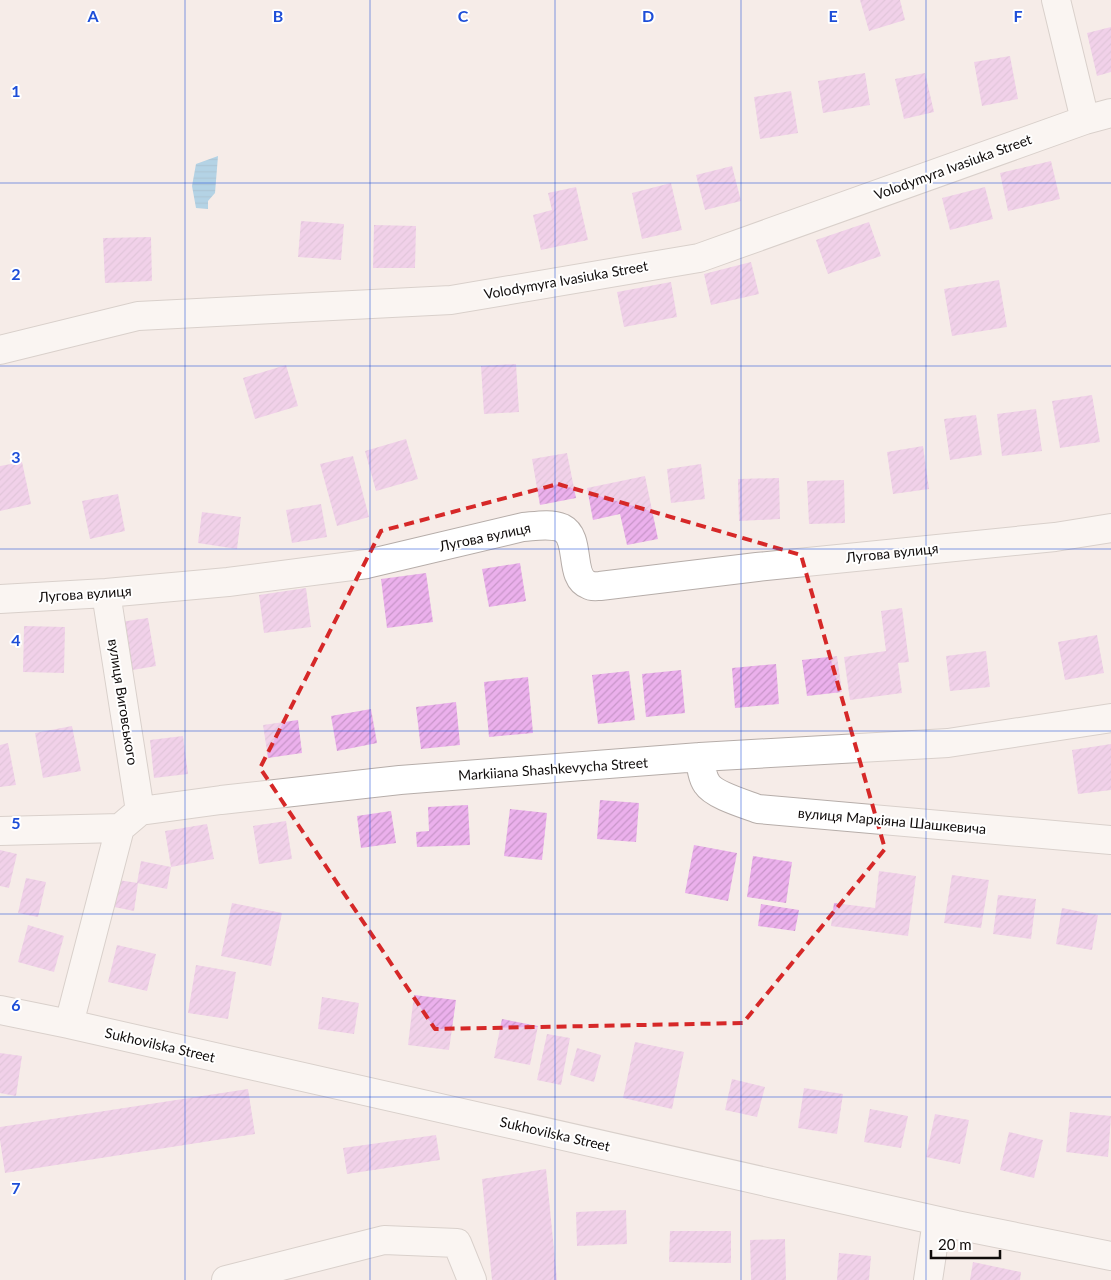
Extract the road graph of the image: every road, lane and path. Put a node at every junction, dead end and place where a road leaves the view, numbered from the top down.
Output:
1 (1056, 0) edge
2 (1104, 116) edge
3 (0, 350) edge
4 (1111, 528) edge
5 (106, 593) junction
6 (0, 599) edge
7 (1111, 718) edge
8 (700, 757) junction
9 (130, 819) junction
10 (0, 831) edge
11 (1111, 840) edge
12 (0, 1010) edge
13 (68, 1024) junction
14 (937, 1221) junction
15 (1111, 1256) edge
16 (226, 1280) edge
17 (472, 1280) edge
18 (928, 1280) edge

1 - 2 street
2 - 3 street, Volodymyra Ivasiuka Street
4 - 5 street, Лугова вулиця
5 - 6 street, Лугова вулиця
5 - 9 street, вулиця Виговського
7 - 8 street, Markiiana Shashkevycha Street
8 - 9 street, Markiiana Shashkevycha Street
8 - 11 street, вулиця Маркіяна Шашкевича
9 - 10 street, Markiiana Shashkevycha Street
9 - 13 street
12 - 13 street, Sukhovilska Street
13 - 14 street, Sukhovilska Street
14 - 15 street, Sukhovilska Street
14 - 18 street
16 - 17 street

